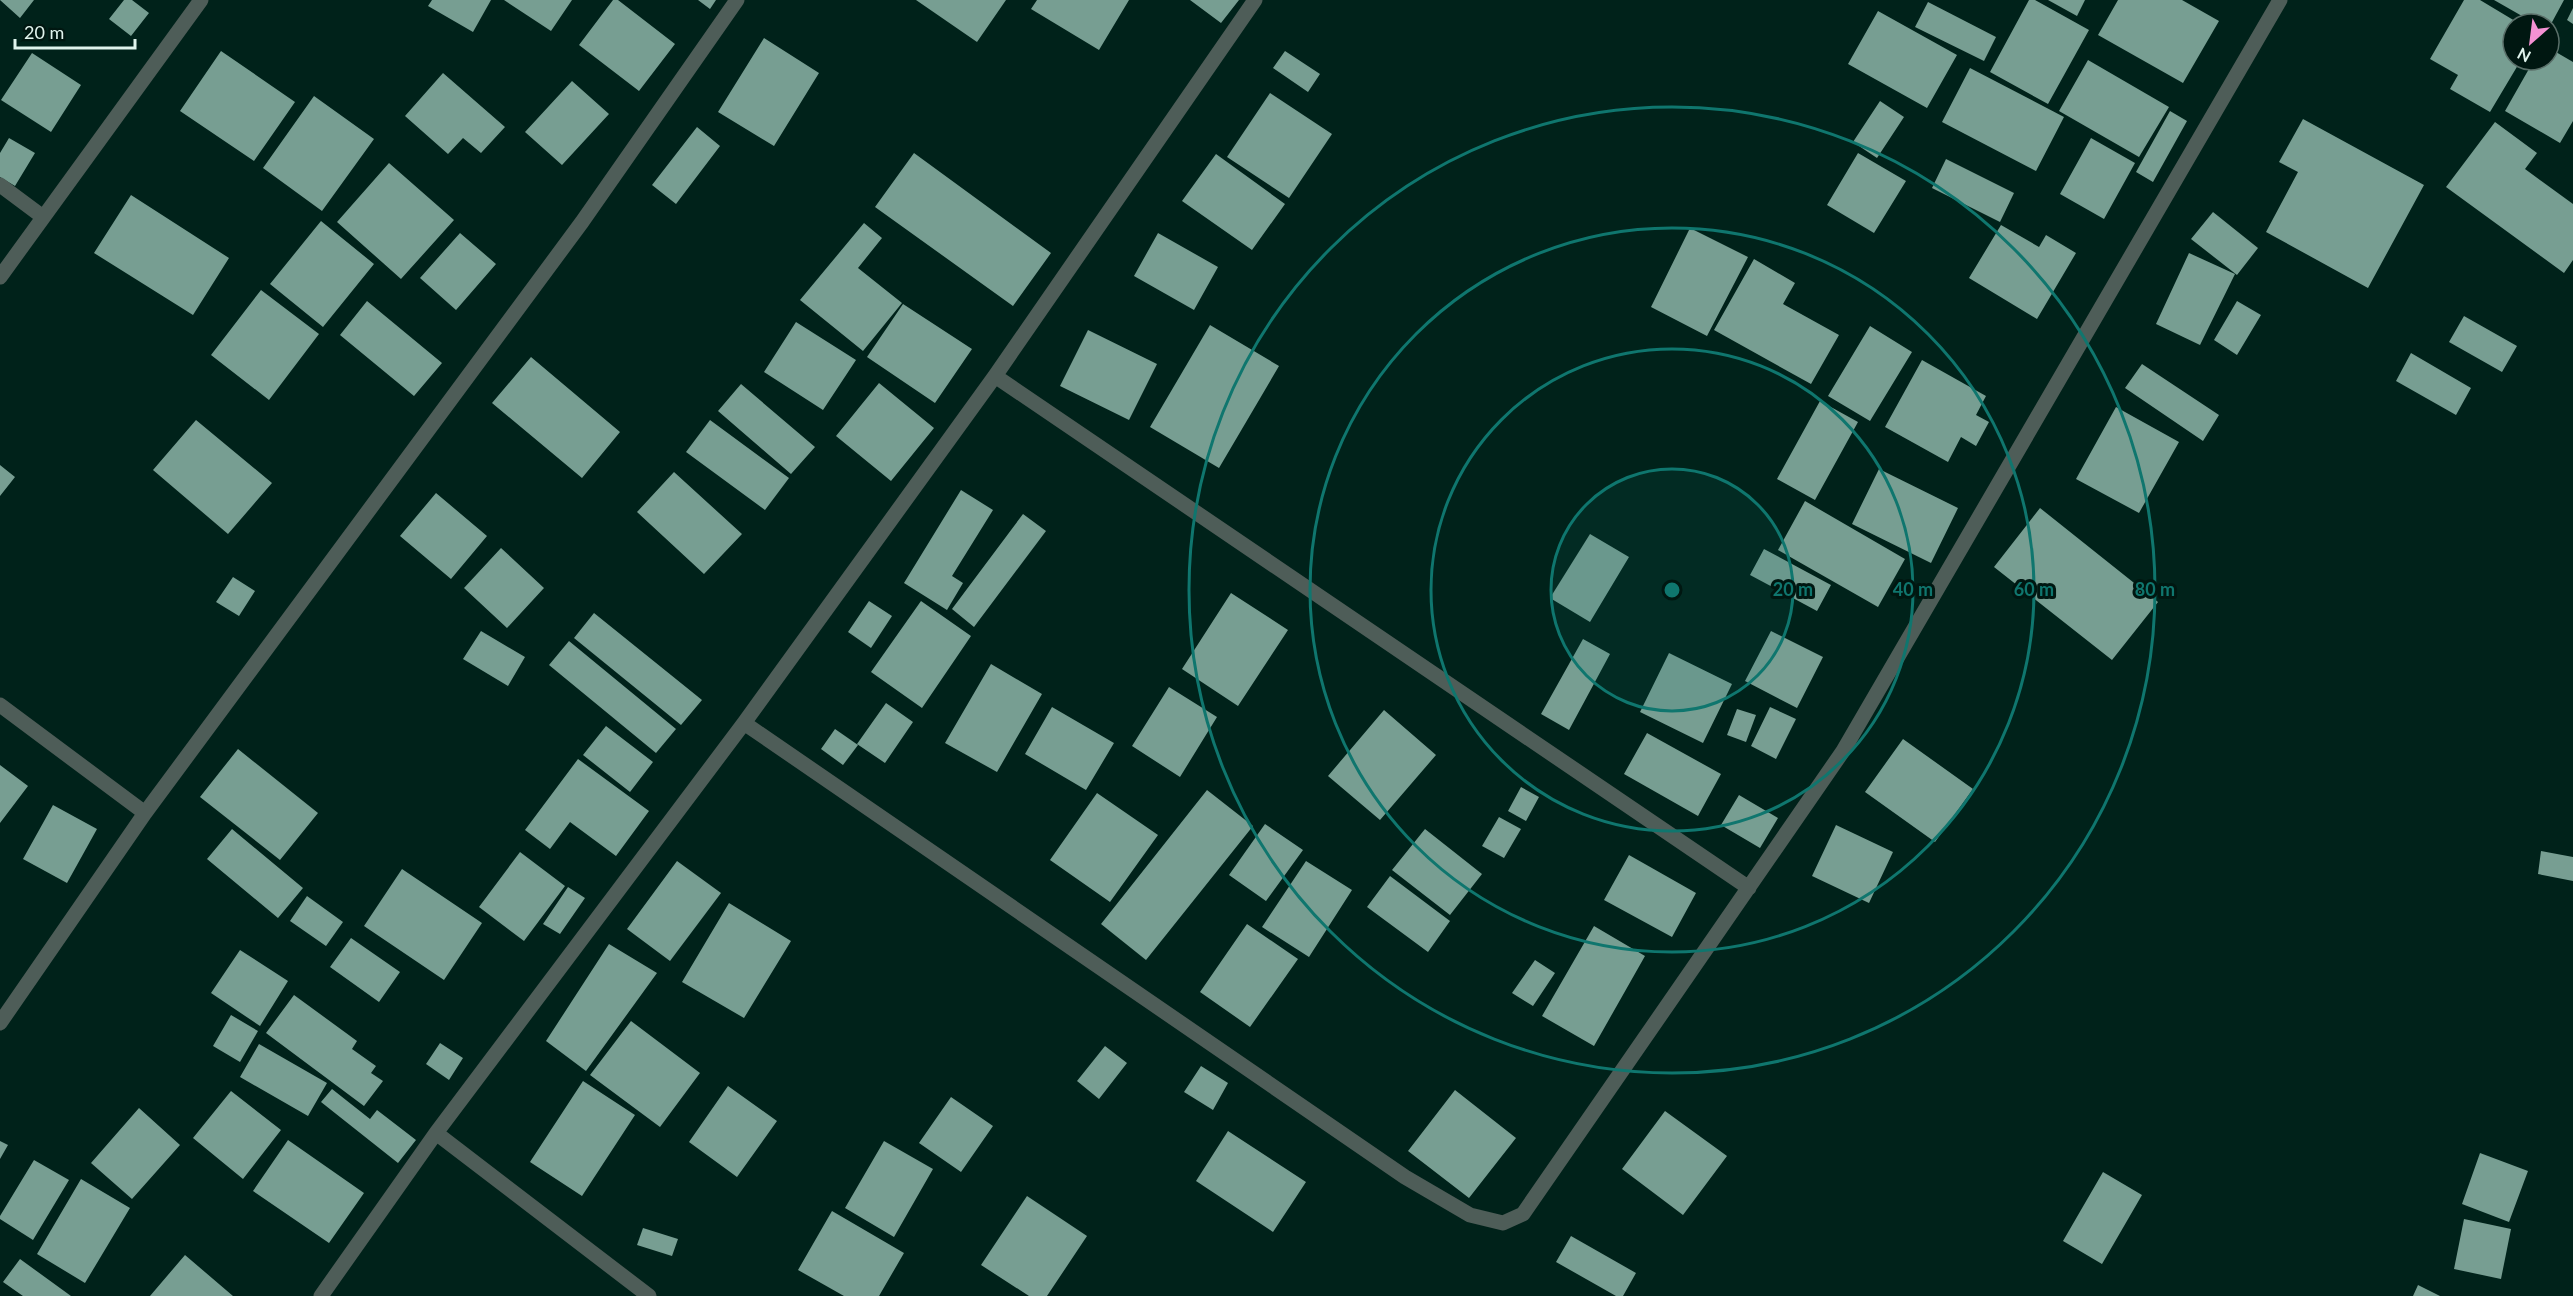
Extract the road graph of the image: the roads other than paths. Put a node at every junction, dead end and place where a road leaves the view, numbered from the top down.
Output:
1 (201, 0) edge
2 (737, 0) edge
3 (1255, 0) edge
4 (2280, 0) edge
5 (0, 184) edge
6 (43, 217) junction
7 (0, 277) edge
8 (995, 376) junction
9 (0, 705) edge
10 (744, 723) junction
11 (145, 813) junction
12 (1749, 888) junction
13 (0, 1023) edge
14 (436, 1133) junction
15 (321, 1296) edge
16 (650, 1296) edge

1 - 6 street
2 - 11 street
3 - 8 street
4 - 12 street
5 - 6 street
6 - 7 street
8 - 10 street
8 - 12 street
9 - 11 street
10 - 12 street
10 - 14 street
11 - 13 street
14 - 15 street
14 - 16 street

